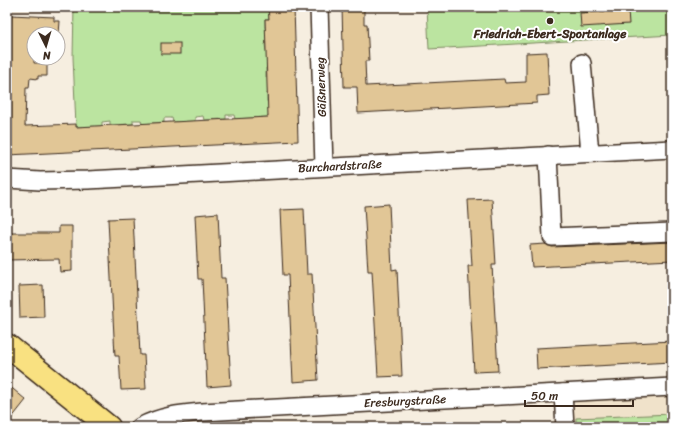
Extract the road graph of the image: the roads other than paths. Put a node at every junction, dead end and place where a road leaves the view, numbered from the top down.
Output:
1 (319, 7) edge
2 (582, 63) dead end
3 (672, 148) edge
4 (590, 153) junction
5 (548, 155) junction
6 (324, 167) junction
7 (7, 178) edge
8 (672, 232) edge
9 (7, 345) edge
10 (672, 387) edge
11 (563, 393) junction
12 (109, 427) edge
13 (140, 427) edge
14 (565, 427) edge

1 - 6 street, Gäßnerweg
2 - 4 street
3 - 4 street, Burchardstraße
4 - 5 street, Burchardstraße
5 - 6 street, Burchardstraße
5 - 8 street
6 - 7 street, Burchardstraße
9 - 12 main road
10 - 11 street, Eresburgstraße
11 - 13 street, Eresburgstraße
11 - 14 street

